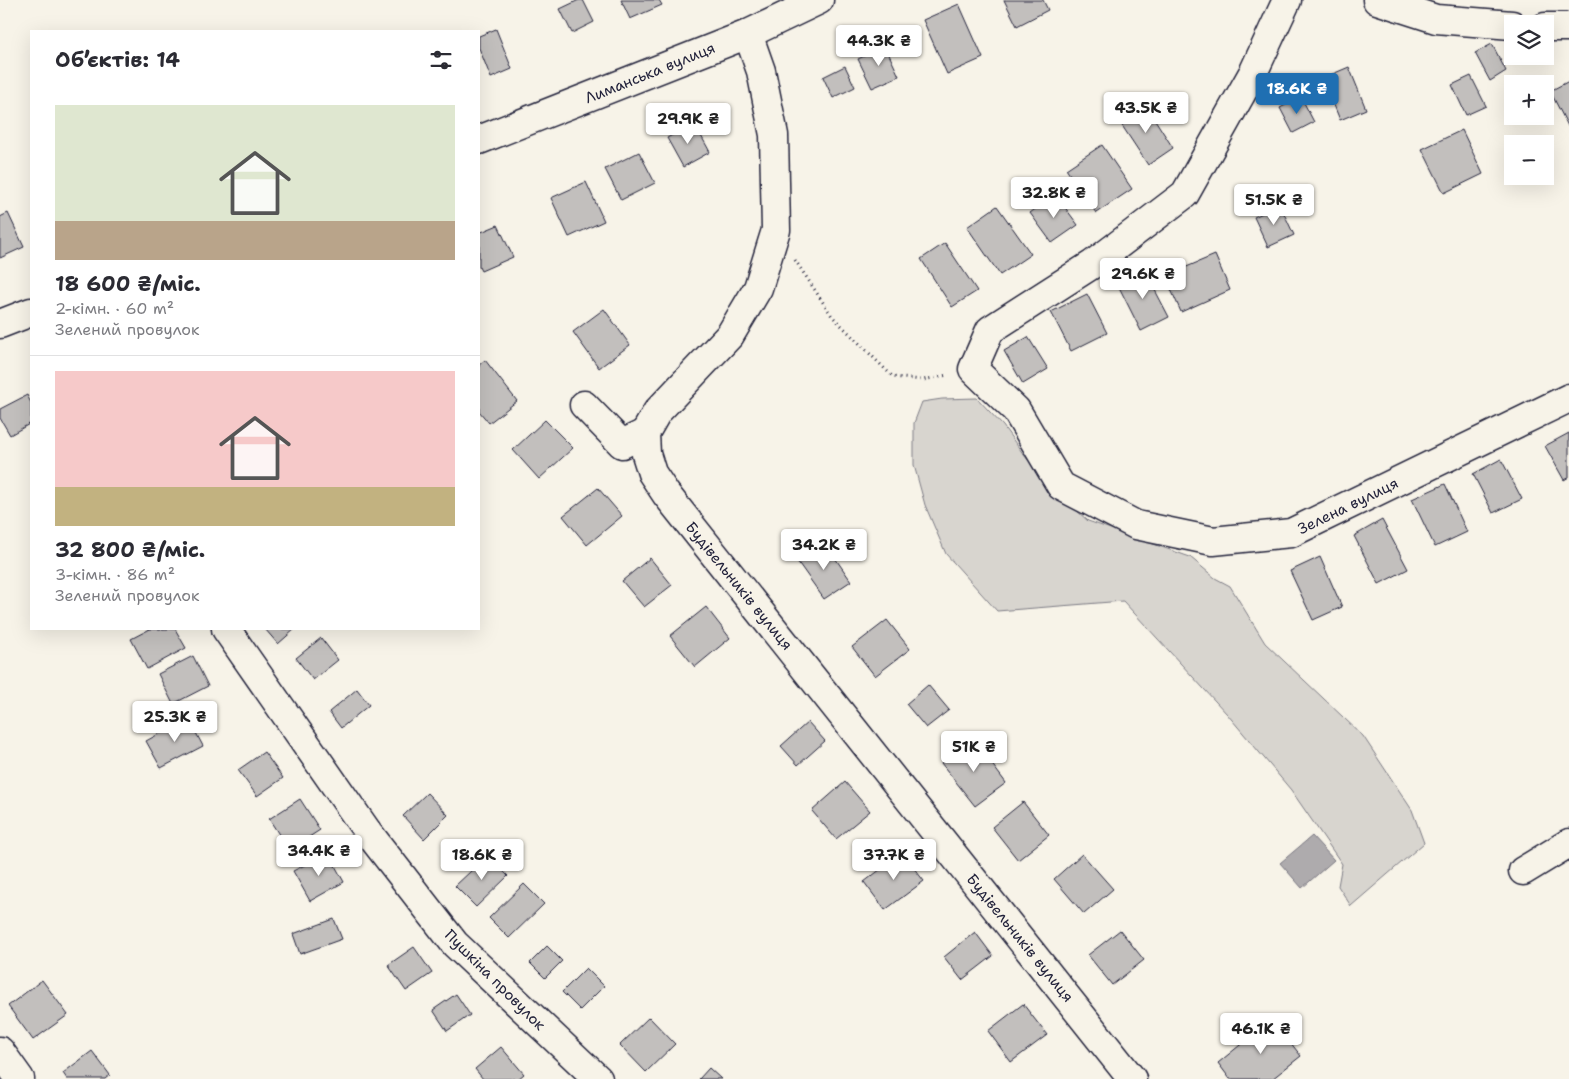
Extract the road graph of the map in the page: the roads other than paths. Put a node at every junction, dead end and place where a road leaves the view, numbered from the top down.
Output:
1 (819, 0) edge
2 (1287, 0) edge
3 (1377, 0) edge
4 (1504, 24) edge
5 (1554, 27) edge
6 (1569, 27) edge
7 (748, 34) junction
8 (480, 140) edge
9 (30, 312) edge
10 (0, 324) edge
11 (1569, 398) edge
12 (584, 405) dead end
13 (645, 433) junction
14 (227, 630) edge
15 (1569, 843) edge
16 (1523, 871) dead end
17 (0, 1051) edge
18 (20, 1079) edge
19 (598, 1079) edge
20 (1132, 1079) edge

1 - 7 street, Лиманська вулиця
2 - 11 street, Зелена вулиця
3 - 4 street
5 - 6 street
7 - 8 street, Лиманська вулиця
7 - 13 street
9 - 10 street
12 - 13 street
13 - 20 street, Будівельників вулиця
14 - 19 street, Пушкіна провулок
15 - 16 street
17 - 18 street

